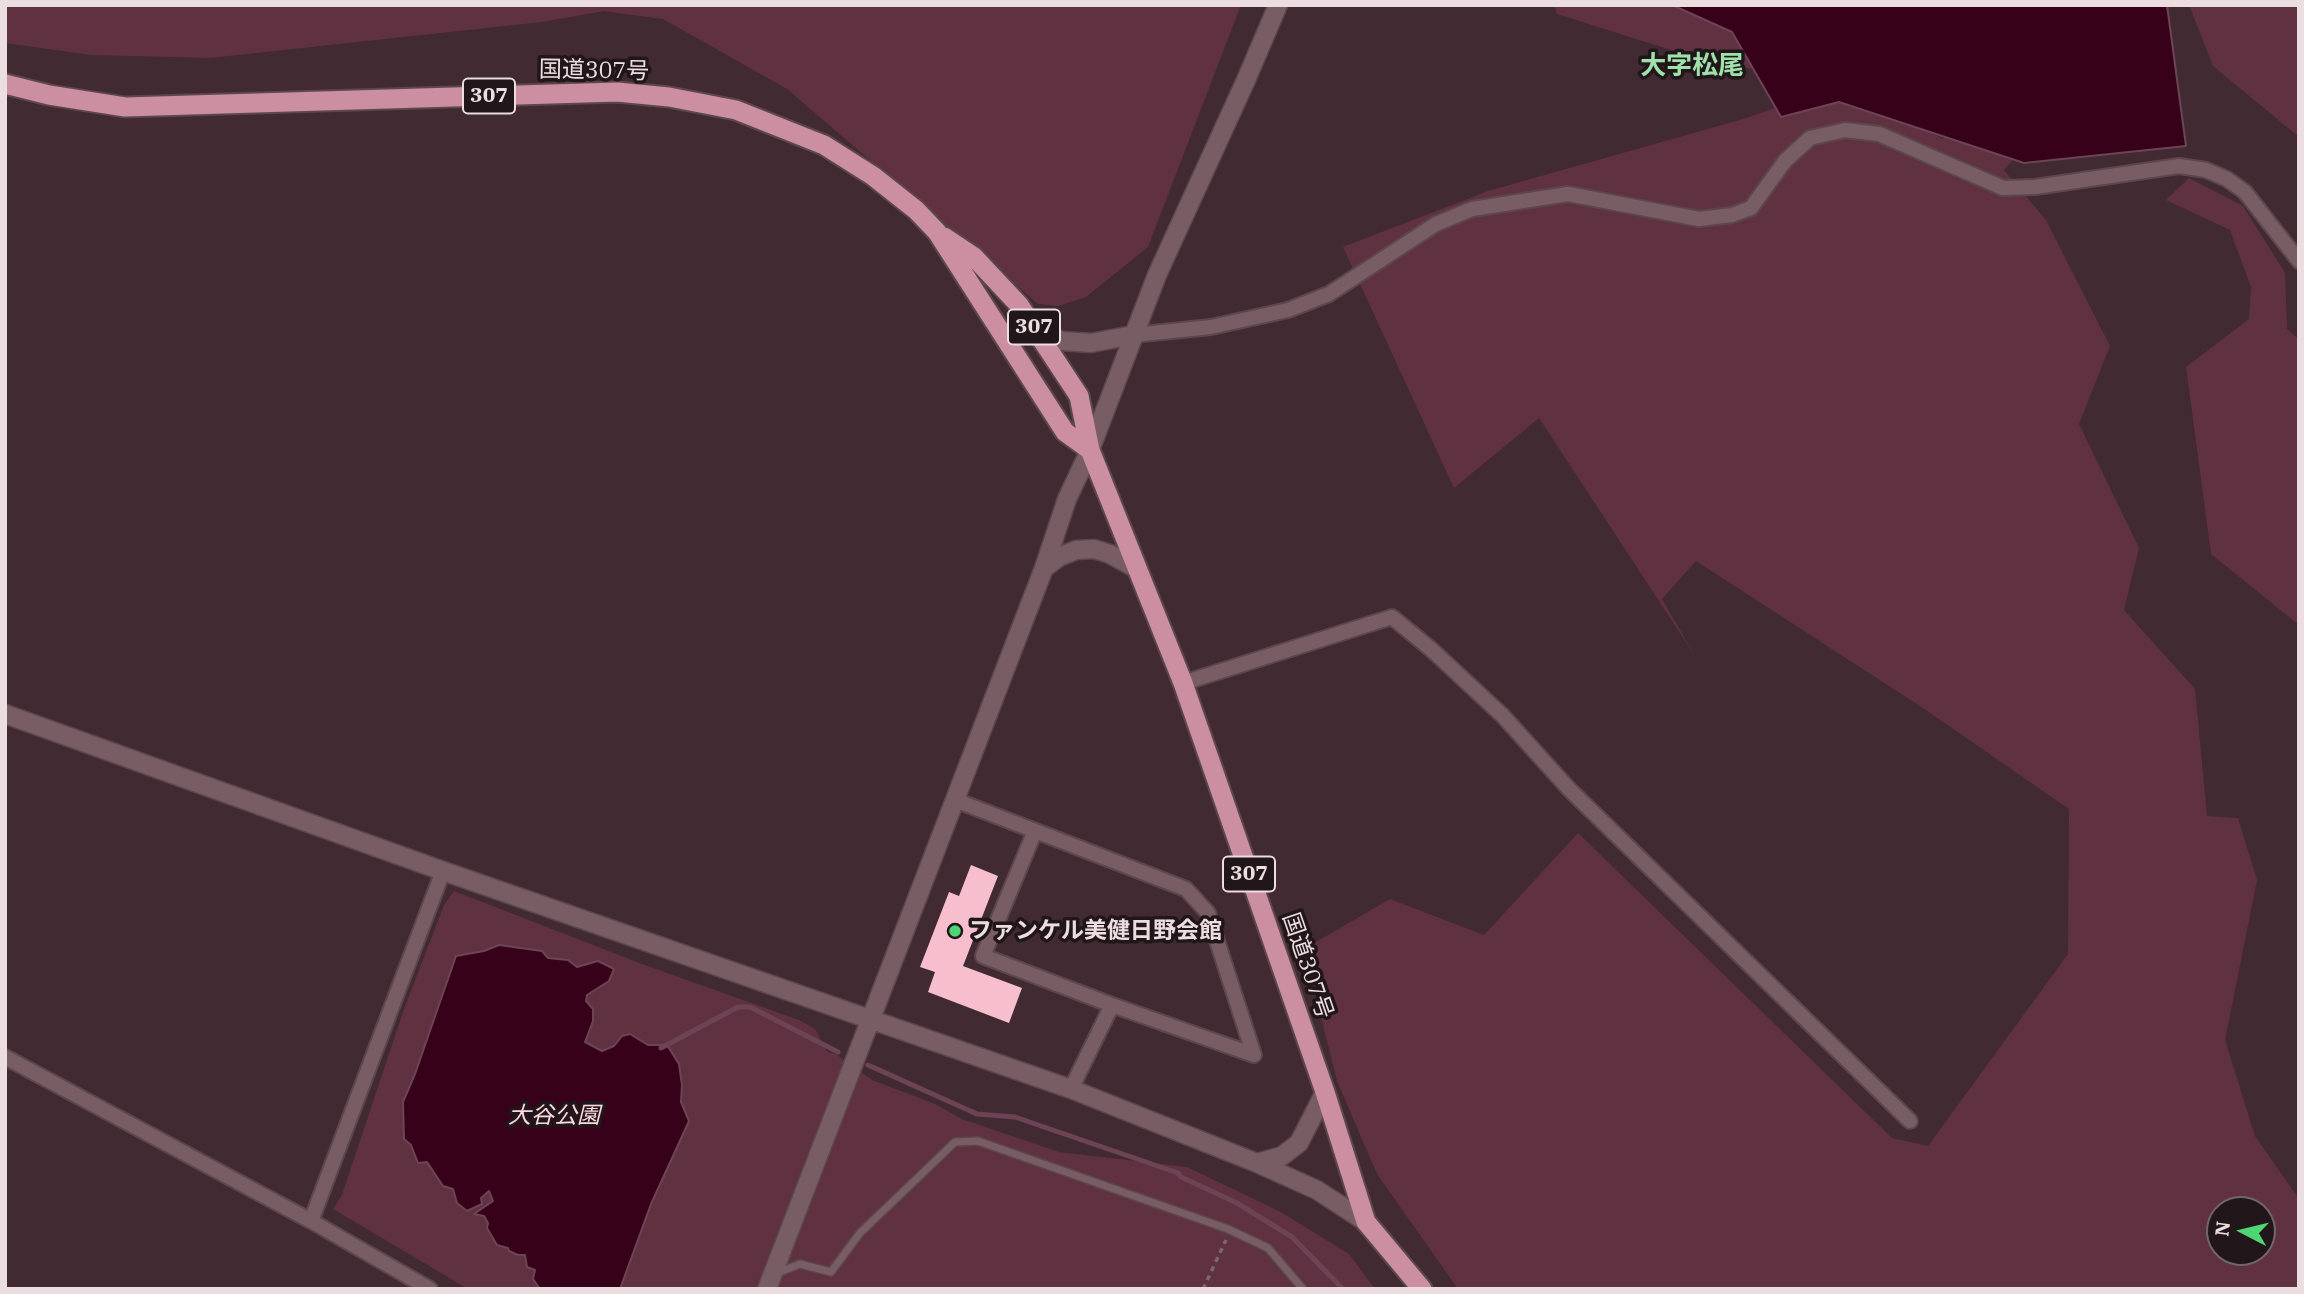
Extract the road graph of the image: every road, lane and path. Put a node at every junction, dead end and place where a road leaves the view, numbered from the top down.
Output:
1 (1278, 5) edge
2 (5, 84) edge
3 (937, 232) junction
4 (2299, 261) edge
5 (1037, 331) junction
6 (1133, 335) junction
7 (1090, 450) junction
8 (1044, 568) junction
9 (1137, 569) junction
10 (1183, 683) junction
11 (5, 713) edge
12 (954, 800) junction
13 (1035, 831) junction
14 (443, 870) junction
15 (1112, 1005) junction
16 (870, 1018) junction
17 (5, 1057) edge
18 (1071, 1089) junction
19 (1325, 1092) junction
20 (1910, 1121) dead end
21 (1257, 1163) junction
22 (311, 1221) junction
23 (1366, 1222) junction
24 (1232, 1230) junction
25 (770, 1281) edge
26 (429, 1289) edge
27 (1203, 1289) edge
28 (1303, 1289) edge
29 (1422, 1289) edge

1 - 6 street
2 - 3 highway, 国道307号 / 307
3 - 5 highway, 国道307号 / 307
3 - 7 highway, 国道307号 / 307
4 - 6 street
5 - 6 street
5 - 7 highway, 国道307号 / 307
6 - 7 street
7 - 8 street
7 - 9 highway, 国道307号 / 307
8 - 9 street
8 - 12 street
9 - 10 highway, 国道307号 / 307
10 - 19 highway, 国道307号 / 307
10 - 20 street
11 - 14 street
12 - 13 street
12 - 16 street
13 - 15 street
13 - 15 street
14 - 16 street
14 - 22 street
15 - 18 street
16 - 18 street
16 - 25 street
17 - 22 street
18 - 21 street
19 - 21 street
19 - 23 highway, 国道307号 / 307
21 - 23 street
22 - 26 street
23 - 29 highway, 国道307号 / 307
24 - 25 lane
24 - 27 path
24 - 28 lane

